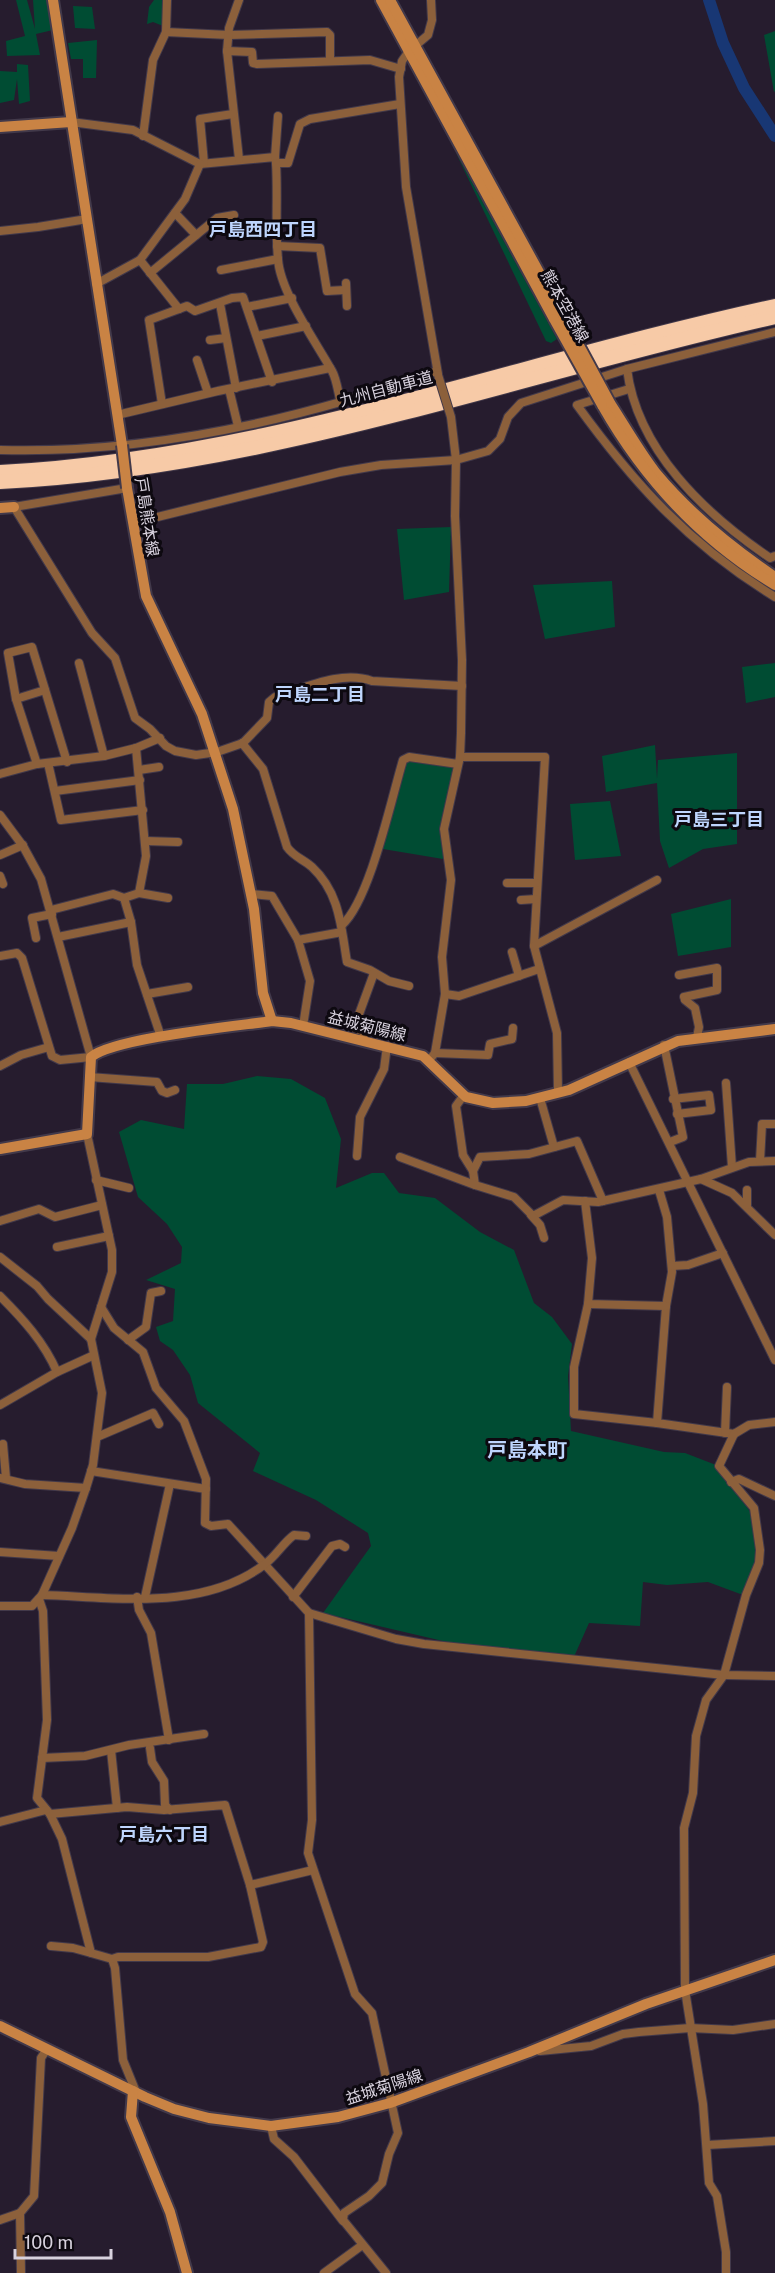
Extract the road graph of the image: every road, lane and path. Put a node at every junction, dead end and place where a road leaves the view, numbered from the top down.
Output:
1 (53, 0) edge
2 (166, 0) edge
3 (239, 0) edge
4 (381, 0) edge
5 (390, 0) edge
6 (431, 0) edge
7 (166, 32) junction
8 (229, 35) junction
9 (411, 48) junction
10 (227, 51) junction
11 (330, 61) junction
12 (401, 69) junction
13 (400, 104) junction
14 (233, 114) junction
15 (278, 116) dead end
16 (71, 122) junction
17 (0, 127) edge
18 (143, 136) junction
19 (240, 159) junction
20 (276, 160) junction
21 (202, 163) junction
22 (175, 213) junction
23 (234, 215) dead end
24 (87, 219) junction
25 (0, 231) edge
26 (196, 234) junction
27 (277, 246) junction
28 (278, 259) junction
29 (140, 260) junction
30 (221, 270) dead end
31 (150, 273) junction
32 (96, 284) junction
33 (292, 298) junction
34 (220, 304) junction
35 (347, 306) dead end
36 (775, 306) edge
37 (247, 307) junction
38 (179, 309) junction
39 (775, 317) edge
40 (306, 326) junction
41 (775, 332) edge
42 (257, 336) junction
43 (226, 338) junction
44 (210, 340) dead end
45 (197, 360) dead end
46 (330, 368) junction
47 (627, 369) junction
48 (438, 373) junction
49 (272, 382) junction
50 (232, 388) junction
51 (629, 389) junction
52 (208, 393) junction
53 (340, 403) junction
54 (162, 404) junction
55 (606, 404) junction
56 (117, 415) junction
57 (238, 426) junction
58 (122, 445) junction
59 (0, 450) edge
60 (456, 460) junction
61 (0, 472) edge
62 (0, 482) edge
63 (127, 488) junction
64 (14, 507) junction
65 (0, 508) edge
66 (133, 523) junction
67 (775, 556) edge
68 (775, 577) edge
69 (775, 585) edge
70 (775, 597) edge
71 (79, 663) dead end
72 (462, 686) junction
73 (45, 690) junction
74 (16, 699) junction
75 (160, 738) junction
76 (242, 743) junction
77 (136, 748) junction
78 (217, 752) junction
79 (104, 756) junction
80 (459, 760) junction
81 (67, 762) junction
82 (48, 763) junction
83 (37, 764) junction
84 (159, 767) dead end
85 (139, 770) junction
86 (0, 774) edge
87 (140, 780) junction
88 (55, 791) junction
89 (143, 810) junction
90 (0, 815) edge
91 (145, 841) junction
92 (178, 842) dead end
93 (23, 845) junction
94 (0, 855) edge
95 (657, 880) dead end
96 (507, 883) dead end
97 (536, 883) junction
98 (139, 893) junction
99 (251, 894) junction
100 (124, 898) junction
101 (168, 898) dead end
102 (536, 899) junction
103 (521, 900) dead end
104 (51, 911) junction
105 (131, 922) junction
106 (342, 928) junction
107 (58, 937) junction
108 (36, 938) dead end
109 (298, 940) junction
110 (534, 946) junction
111 (512, 952) dead end
112 (0, 956) edge
113 (539, 969) junction
114 (374, 973) junction
115 (679, 975) dead end
116 (519, 976) junction
117 (409, 986) dead end
118 (188, 987) dead end
119 (147, 994) junction
120 (445, 994) junction
121 (272, 1021) junction
122 (303, 1026) junction
123 (513, 1028) dead end
124 (775, 1029) edge
125 (161, 1037) junction
126 (697, 1037) junction
127 (362, 1040) junction
128 (387, 1046) junction
129 (664, 1046) junction
130 (49, 1047) junction
131 (432, 1056) junction
132 (91, 1057) junction
133 (628, 1062) junction
134 (0, 1066) edge
135 (89, 1077) junction
136 (726, 1083) dead end
137 (176, 1089) dead end
138 (558, 1093) junction
139 (464, 1095) junction
140 (540, 1098) junction
141 (673, 1099) junction
142 (677, 1114) junction
143 (775, 1124) edge
144 (87, 1134) junction
145 (670, 1142) junction
146 (554, 1148) junction
147 (0, 1149) edge
148 (357, 1156) dead end
149 (400, 1156) dead end
150 (760, 1161) junction
151 (775, 1161) edge
152 (732, 1167) junction
153 (473, 1171) junction
154 (701, 1179) junction
155 (96, 1180) junction
156 (689, 1182) junction
157 (475, 1185) junction
158 (129, 1188) dead end
159 (660, 1190) junction
160 (747, 1191) dead end
161 (585, 1201) junction
162 (603, 1201) junction
163 (102, 1205) junction
164 (747, 1205) junction
165 (531, 1215) junction
166 (0, 1221) edge
167 (775, 1235) edge
168 (109, 1236) junction
169 (544, 1238) dead end
170 (57, 1248) dead end
171 (723, 1253) junction
172 (0, 1257) edge
173 (672, 1266) junction
174 (161, 1291) dead end
175 (0, 1296) edge
176 (588, 1304) junction
177 (666, 1306) junction
178 (101, 1307) junction
179 (91, 1339) junction
180 (128, 1340) junction
181 (92, 1356) junction
182 (775, 1360) edge
183 (57, 1372) junction
184 (728, 1387) dead end
185 (0, 1405) edge
186 (775, 1422) edge
187 (657, 1423) junction
188 (159, 1424) dead end
189 (725, 1433) junction
190 (734, 1434) junction
191 (97, 1437) junction
192 (3, 1444) dead end
193 (91, 1471) junction
194 (3, 1478) edge
195 (731, 1482) junction
196 (170, 1484) junction
197 (86, 1488) junction
198 (206, 1490) junction
199 (775, 1496) edge
200 (306, 1536) dead end
201 (345, 1547) dead end
202 (0, 1552) edge
203 (59, 1556) junction
204 (265, 1564) junction
205 (293, 1596) junction
206 (40, 1597) junction
207 (141, 1597) junction
208 (0, 1606) edge
209 (309, 1613) junction
210 (724, 1675) junction
211 (775, 1677) edge
212 (204, 1734) dead end
213 (170, 1740) junction
214 (150, 1748) dead end
215 (111, 1750) junction
216 (42, 1758) junction
217 (117, 1808) junction
218 (170, 1810) junction
219 (48, 1812) junction
220 (0, 1822) edge
221 (313, 1870) junction
222 (250, 1885) junction
223 (51, 1946) dead end
224 (91, 1953) junction
225 (112, 1959) junction
226 (775, 1960) edge
227 (685, 1990) junction
228 (775, 2024) edge
229 (0, 2026) edge
230 (690, 2028) junction
231 (47, 2049) junction
232 (529, 2052) junction
233 (135, 2091) junction
234 (390, 2103) junction
235 (272, 2126) junction
236 (775, 2140) edge
237 (707, 2145) junction
238 (20, 2213) junction
239 (0, 2220) edge
240 (344, 2222) junction
241 (361, 2246) junction
242 (21, 2273) edge
243 (187, 2273) edge
244 (324, 2273) edge
245 (386, 2273) edge
246 (726, 2273) edge

1 - 16 main road, 戸島熊本線
2 - 7 street
3 - 8 street
4 - 9 main road, 熊本空港線
5 - 9 main road, 熊本空港線
6 - 9 street
7 - 8 street
7 - 18 street
8 - 10 street
8 - 11 street
9 - 12 street
9 - 55 main road, 熊本空港線, bridge
10 - 11 street
10 - 14 street
11 - 12 street
12 - 13 street
13 - 20 street
13 - 48 street
14 - 19 street
14 - 21 street
15 - 20 street
16 - 17 main road
16 - 18 street
16 - 24 main road, 戸島熊本線
18 - 21 street
19 - 20 street
19 - 21 street
20 - 27 street
21 - 22 street
22 - 26 street
22 - 29 street
23 - 26 street
24 - 25 street
24 - 32 main road, 戸島熊本線
26 - 31 street
27 - 28 street
27 - 35 street
28 - 30 street
28 - 33 street
29 - 31 street
29 - 32 street
31 - 38 street
32 - 56 main road, 戸島熊本線
33 - 37 street
33 - 40 street
34 - 37 street
34 - 38 street
34 - 43 street
36 - 61 highway, 九州自動車道
37 - 42 street
38 - 54 street
39 - 62 highway, 九州自動車道
40 - 42 street
40 - 46 street
41 - 47 street
42 - 49 street
43 - 44 street
43 - 50 street
45 - 52 street
46 - 49 street
46 - 53 street
47 - 51 street
47 - 60 street
48 - 53 street
48 - 60 street, bridge
49 - 50 street
50 - 52 street
50 - 57 street
51 - 67 street
51 - 70 street
52 - 54 street
53 - 57 street
54 - 56 street
55 - 68 main road, 熊本空港線
55 - 69 main road, 熊本空港線
56 - 58 main road, 戸島熊本線
57 - 58 street
58 - 59 street
58 - 63 main road, 戸島熊本線, bridge
60 - 66 street
60 - 72 street
63 - 64 street
63 - 66 main road, 戸島熊本線
64 - 65 main road
64 - 75 street
66 - 78 main road, 戸島熊本線
71 - 79 street
72 - 76 street
72 - 80 street
73 - 74 street
73 - 74 street
73 - 81 street
74 - 83 street
75 - 77 street
75 - 78 street
76 - 78 street
76 - 106 street
77 - 79 street
77 - 85 street
78 - 99 main road, 戸島熊本線
79 - 81 street
80 - 97 street
80 - 106 street
80 - 120 street
81 - 82 street
82 - 83 street
82 - 88 street
83 - 86 street
84 - 85 street
85 - 87 street
87 - 88 street
87 - 89 street
88 - 89 street
89 - 91 street
90 - 93 street
91 - 92 street
91 - 98 street
93 - 94 street
93 - 104 street
95 - 110 street
96 - 97 street
97 - 102 street
98 - 100 street
98 - 101 street
99 - 109 street
99 - 121 main road, 戸島熊本線
100 - 104 street
100 - 105 street
102 - 103 street
102 - 110 street
104 - 107 street
104 - 108 street
105 - 107 street
105 - 119 street
106 - 109 street
106 - 114 street
107 - 132 street
109 - 122 street
110 - 113 street
111 - 116 street
112 - 130 street
113 - 116 street
113 - 138 street
114 - 117 street
114 - 127 street
115 - 126 street
116 - 120 street
118 - 119 street
119 - 125 street
120 - 131 street
121 - 122 main road, 益城菊陽線
121 - 125 main road, 益城菊陽線
122 - 127 main road, 益城菊陽線
123 - 131 street
124 - 126 main road
125 - 132 main road, 益城菊陽線
126 - 129 main road
127 - 128 main road, 益城菊陽線
128 - 131 main road, 益城菊陽線
128 - 148 street
129 - 133 main road
129 - 141 street
130 - 132 street
130 - 134 street
131 - 139 main road, 益城菊陽線
132 - 135 main road
133 - 138 main road
133 - 145 street
135 - 137 street
135 - 144 main road
136 - 152 street
138 - 140 main road
139 - 140 main road
139 - 153 street
140 - 146 street
141 - 142 street
141 - 142 street
142 - 145 street
143 - 150 street
144 - 147 main road
144 - 155 street
145 - 156 street
146 - 153 street
146 - 162 street
149 - 157 street
150 - 151 street
150 - 152 street
152 - 154 street
153 - 157 street
154 - 156 street
154 - 164 street
155 - 158 street
155 - 163 street
156 - 159 street
156 - 171 street
157 - 165 street
159 - 162 street
159 - 173 street
160 - 164 street
161 - 162 street
161 - 165 street
161 - 176 street
163 - 166 street
163 - 168 street
164 - 167 street
165 - 169 street
168 - 170 street
168 - 178 street
171 - 173 street
171 - 182 street
172 - 179 street
173 - 177 street
174 - 180 street
175 - 183 street
176 - 177 street
176 - 187 street
177 - 187 street
178 - 179 street
178 - 180 street
179 - 181 street
180 - 198 street
181 - 183 street
181 - 191 street
183 - 185 street
184 - 189 street
186 - 190 street
187 - 189 street
188 - 191 street
189 - 190 street
190 - 195 street
191 - 193 street
192 - 194 street
193 - 196 street
193 - 197 street
194 - 197 street
195 - 199 street
195 - 210 street
196 - 198 street
196 - 207 street
197 - 203 street
198 - 204 street
200 - 204 street
201 - 205 street
202 - 203 street
203 - 206 street
204 - 205 street
204 - 207 street
205 - 209 street
206 - 207 street
206 - 208 street
206 - 216 street
207 - 213 street
209 - 210 street
209 - 221 street
210 - 211 street
210 - 227 street
212 - 213 street
213 - 215 street
214 - 218 street
215 - 216 street
215 - 217 street
216 - 219 street
217 - 218 street
217 - 219 street
218 - 222 street
219 - 220 street
219 - 224 street
221 - 222 street
221 - 234 street
222 - 225 street
223 - 224 street
224 - 225 street
225 - 233 street
226 - 227 main road, 益城菊陽線
227 - 230 street
227 - 232 main road, 益城菊陽線
228 - 230 street
229 - 231 main road, 益城菊陽線
230 - 232 street
230 - 237 street
231 - 233 main road, 益城菊陽線
231 - 238 street
232 - 234 main road, 益城菊陽線
233 - 235 main road, 益城菊陽線
233 - 243 main road
234 - 235 main road, 益城菊陽線
234 - 240 street
235 - 240 street
236 - 237 street
237 - 246 street
238 - 239 street
238 - 242 street
240 - 241 street
241 - 244 street
241 - 245 street

